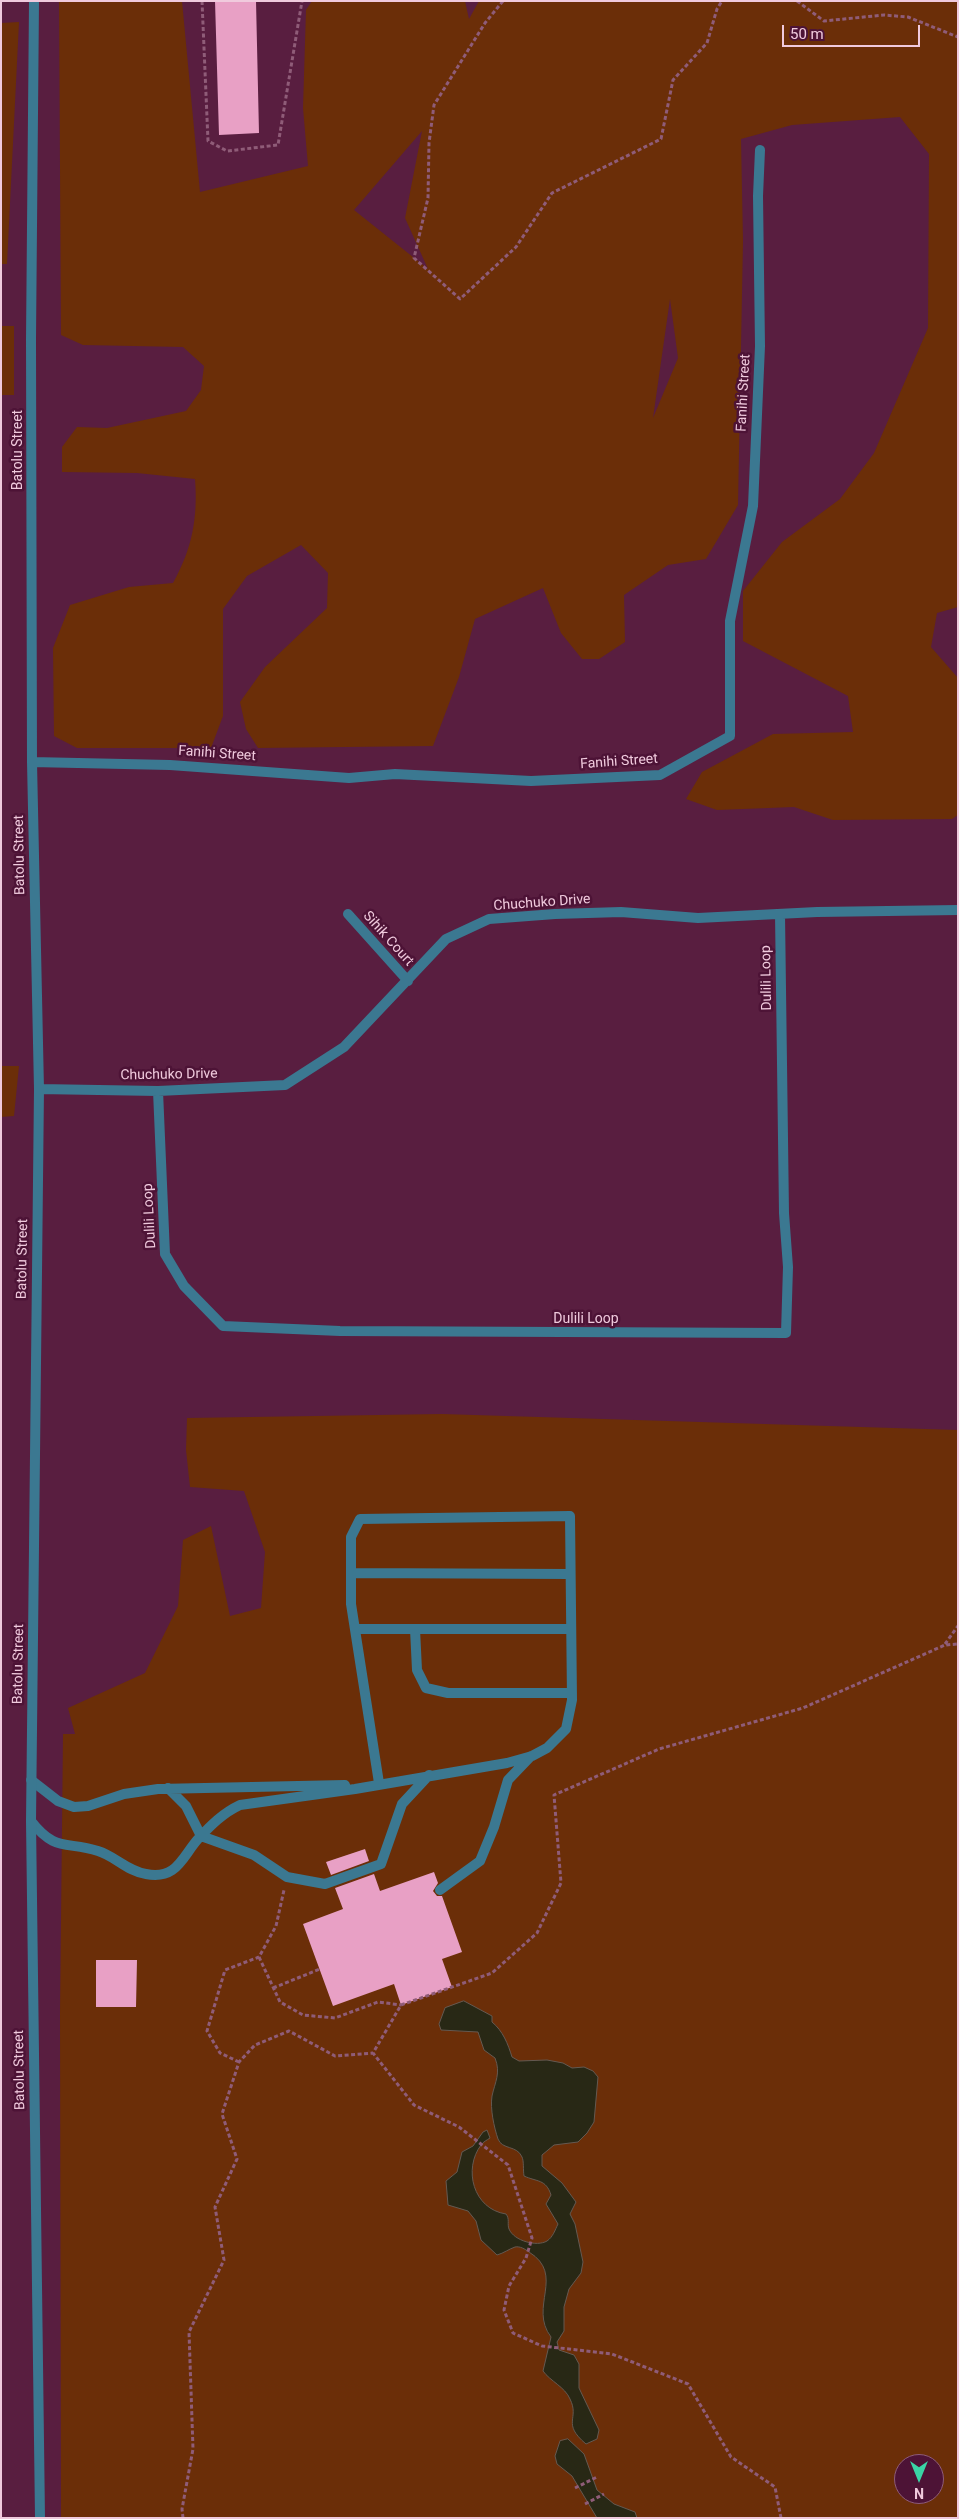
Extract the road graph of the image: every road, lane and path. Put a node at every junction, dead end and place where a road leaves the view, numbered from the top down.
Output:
1 (34, 1) edge
2 (202, 1) edge
3 (302, 1) edge
4 (502, 1) edge
5 (722, 1) edge
6 (797, 1) edge
7 (958, 37) edge
8 (760, 150) dead end
9 (32, 762) junction
10 (958, 910) edge
11 (348, 914) dead end
12 (780, 914) junction
13 (408, 982) junction
14 (39, 1089) junction
15 (158, 1091) junction
16 (351, 1573) junction
17 (570, 1574) junction
18 (958, 1626) edge
19 (355, 1629) junction
20 (415, 1629) junction
21 (571, 1629) junction
22 (945, 1644) junction
23 (958, 1644) edge
24 (572, 1693) junction
25 (532, 1756) junction
26 (429, 1775) junction
27 (31, 1780) junction
28 (379, 1783) junction
29 (391, 1783) junction
30 (168, 1788) junction
31 (31, 1821) junction
32 (201, 1836) junction
33 (287, 1877) junction
34 (440, 1890) dead end
35 (259, 1957) junction
36 (320, 1970) dead end
37 (273, 1988) junction
38 (401, 2005) junction
39 (373, 2053) junction
40 (239, 2062) junction
41 (597, 2477) dead end
42 (575, 2488) dead end
43 (604, 2494) dead end
44 (584, 2504) dead end
45 (40, 2518) edge
46 (182, 2518) edge
47 (781, 2518) edge

1 - 9 street, Batolu Street
2 - 3 path
4 - 5 path
6 - 7 path
8 - 9 street, Fanihi Street
9 - 14 street, Batolu Street
10 - 12 street, Chuchuko Drive
11 - 13 street, Sihik Court
12 - 13 street, Chuchuko Drive
12 - 15 street, Dulili Loop
13 - 15 street, Chuchuko Drive
14 - 15 street, Chuchuko Drive
14 - 27 street, Batolu Street
16 - 17 street
16 - 17 street
16 - 19 street
17 - 21 street
18 - 22 path
19 - 20 street
19 - 28 street
20 - 21 street
20 - 24 street
21 - 24 street
22 - 23 path
22 - 38 path
24 - 25 street
25 - 26 street
25 - 34 street
26 - 29 street
26 - 33 street
27 - 30 street
27 - 31 street, Batolu Street
28 - 29 street
28 - 30 street
29 - 32 street
30 - 32 street
31 - 32 street
31 - 45 street, Batolu Street
32 - 33 street
33 - 35 path
35 - 37 path
35 - 40 path
36 - 37 path
37 - 38 path
38 - 39 path
39 - 40 path
39 - 47 path
40 - 46 path
41 - 42 path
43 - 44 path

